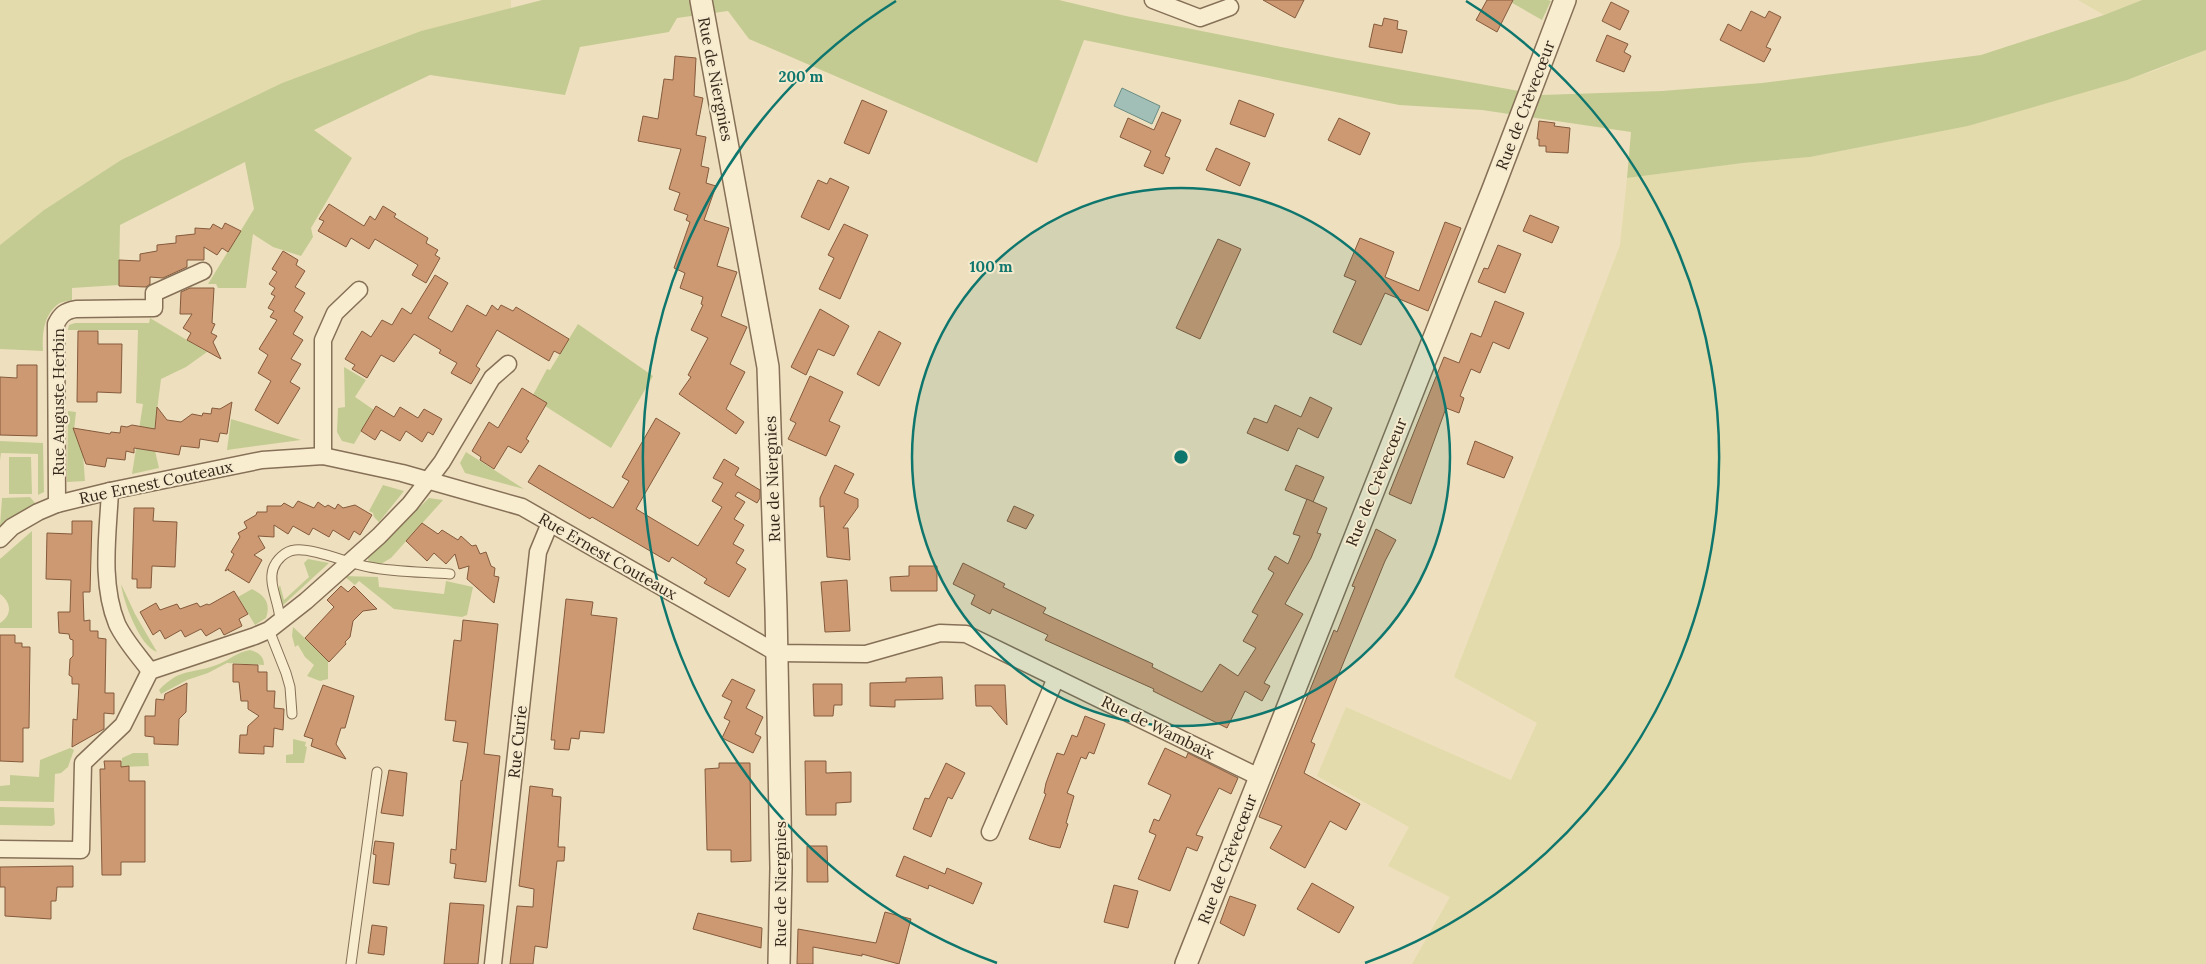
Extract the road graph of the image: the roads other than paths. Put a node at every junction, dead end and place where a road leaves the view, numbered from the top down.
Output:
1 (701, 0) edge
2 (1152, 0) edge
3 (1565, 0) edge
4 (1230, 7) dead end
5 (203, 271) dead end
6 (359, 290) dead end
7 (508, 364) dead end
8 (323, 456) junction
9 (429, 481) junction
10 (110, 491) junction
11 (58, 504) junction
12 (550, 523) junction
13 (0, 539) edge
14 (349, 561) junction
15 (450, 574) dead end
16 (275, 625) junction
17 (777, 653) junction
18 (150, 671) junction
19 (1056, 678) junction
20 (292, 714) dead end
21 (377, 772) dead end
22 (1259, 777) junction
23 (990, 832) dead end
24 (0, 849) edge
25 (352, 964) edge
26 (493, 964) edge
27 (780, 964) edge
28 (1186, 964) edge

1 - 17 street, Rue de Niergnies
2 - 4 street
3 - 22 street, Rue de Crèvecœur
5 - 11 street, Rue Auguste Herbin
6 - 8 street
7 - 9 street
8 - 9 street, Rue Ernest Couteaux
8 - 10 street, Rue Ernest Couteaux
9 - 12 street, Rue Ernest Couteaux
9 - 14 street
10 - 11 street, Rue Ernest Couteaux
10 - 18 street
11 - 13 street, Rue Ernest Couteaux
12 - 17 street, Rue Ernest Couteaux
12 - 26 street, Rue Curie
14 - 15 lane
14 - 16 street
14 - 16 lane
16 - 18 street
16 - 20 lane
17 - 19 street, Rue de Wambaix
17 - 27 street, Rue de Niergnies
18 - 24 street
19 - 22 street, Rue de Wambaix
19 - 23 street
21 - 25 lane
22 - 28 street, Rue de Crèvecœur

